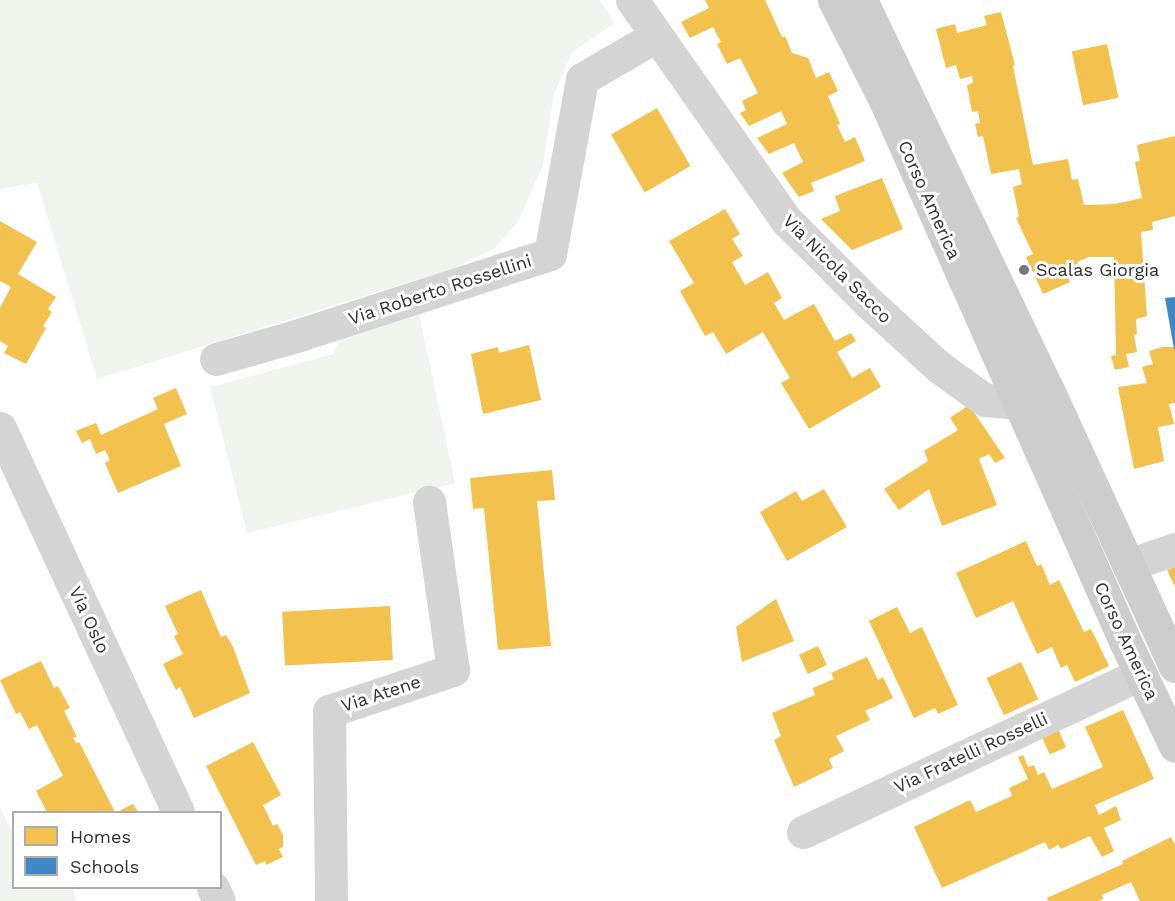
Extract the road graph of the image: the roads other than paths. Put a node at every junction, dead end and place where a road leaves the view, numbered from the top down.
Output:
1 (632, 0) edge
2 (834, 0) edge
3 (861, 0) edge
4 (656, 36) junction
5 (216, 359) dead end
6 (1047, 388) junction
7 (1018, 403) junction
8 (0, 428) edge
9 (429, 502) dead end
10 (1175, 549) edge
11 (1128, 565) junction
12 (1175, 666) edge
13 (1140, 674) junction
14 (1175, 746) edge
15 (177, 811) edge
16 (803, 832) dead end
17 (331, 901) edge

1 - 4 street, Via Nicola Sacco
2 - 7 street, Corso America
3 - 6 street, Corso America
4 - 5 street, Via Roberto Rossellini
4 - 7 street, Via Nicola Sacco
6 - 7 street
6 - 11 street, Corso America
7 - 13 street, Corso America
8 - 15 street, Via Oslo
9 - 17 street, Via Atene
10 - 11 street
11 - 12 street, Corso America
13 - 14 street, Corso America
13 - 16 street, Via Fratelli Rosselli

